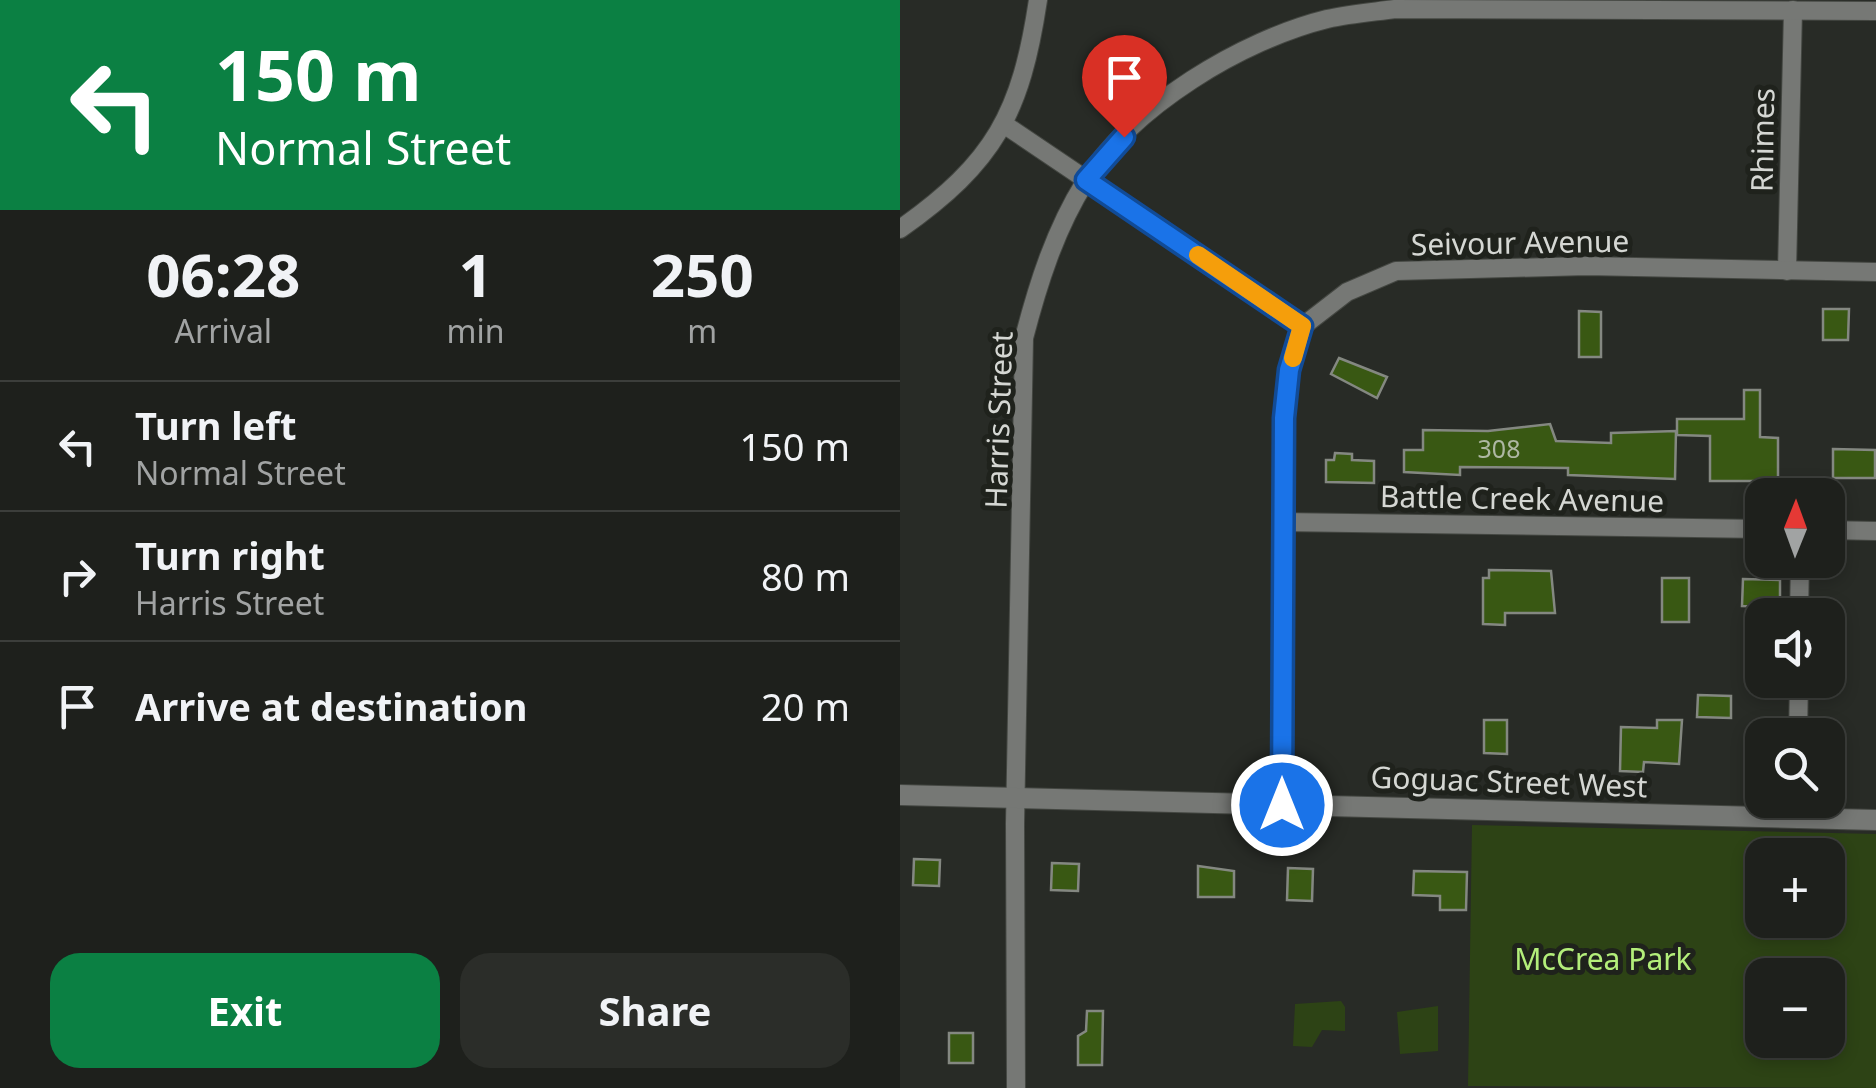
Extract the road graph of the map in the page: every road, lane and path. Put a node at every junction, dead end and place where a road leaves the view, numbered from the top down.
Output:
1 (1038, 0) edge
2 (1327, 9) edge
3 (1793, 10) junction
4 (1876, 11) edge
5 (1005, 125) junction
6 (1086, 180) junction
7 (900, 228) edge
8 (1786, 271) junction
9 (1876, 272) edge
10 (1302, 326) junction
11 (1282, 522) junction
12 (1745, 529) edge
13 (1845, 530) edge
14 (1876, 531) edge
15 (900, 796) edge
16 (1018, 798) junction
17 (1282, 805) junction
18 (1745, 809) edge
19 (1845, 816) edge
20 (1876, 820) edge
21 (1016, 1088) edge

1 - 5 street
2 - 3 street, Harris Street
2 - 6 street, Harris Street
3 - 4 street, Harris Street
3 - 8 street, Rhimes
5 - 6 street
5 - 7 street
6 - 10 street
6 - 16 street, Harris Street
8 - 9 street, Seivour Avenue
8 - 10 street, Seivour Avenue
10 - 11 street
11 - 12 street, Battle Creek Avenue
11 - 17 street
13 - 14 street
15 - 16 street, Goguac Street West
16 - 17 street, Goguac Street West
16 - 21 street, Harris Street
17 - 18 street, Goguac Street West
19 - 20 street, Goguac Street West

